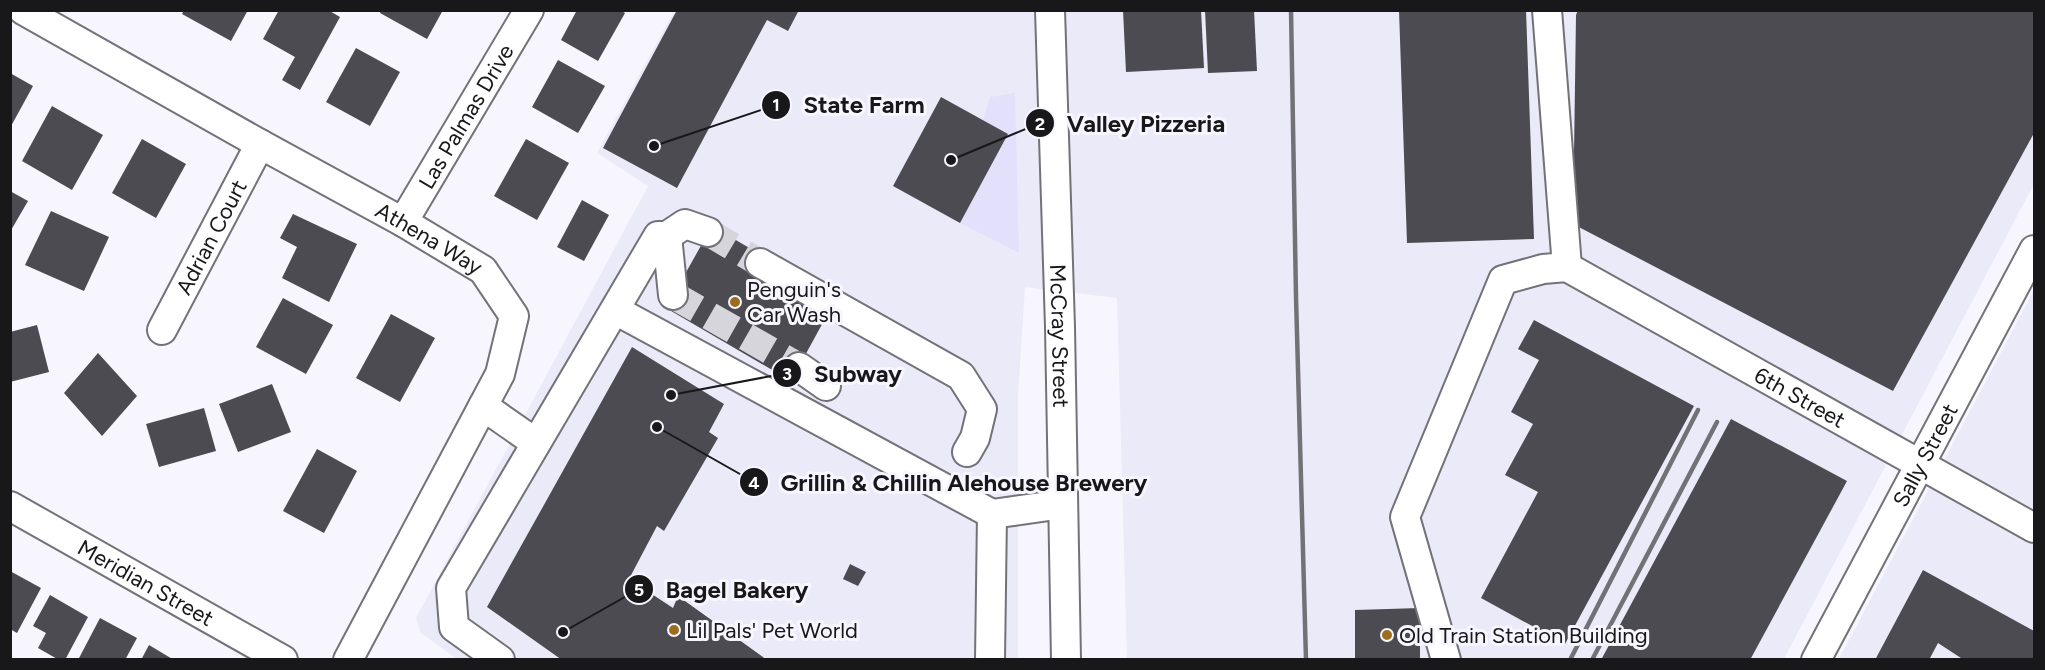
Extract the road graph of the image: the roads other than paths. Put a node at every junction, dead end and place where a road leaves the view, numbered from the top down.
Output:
1 (23, 10) edge
2 (529, 10) edge
3 (1050, 10) edge
4 (1547, 10) edge
5 (260, 144) junction
6 (403, 222) junction
7 (708, 232) tunnel mouth
8 (667, 236) junction
9 (2034, 250) edge
10 (760, 263) tunnel mouth
11 (1567, 267) junction
12 (673, 295) dead end
13 (615, 310) junction
14 (162, 330) dead end
15 (799, 367) tunnel mouth
16 (826, 386) dead end
17 (483, 406) junction
18 (536, 443) junction
19 (967, 452) dead end
20 (1920, 464) junction
21 (1063, 504) junction
22 (10, 506) edge
23 (993, 514) junction
24 (2034, 528) edge
25 (283, 660) edge
26 (348, 660) edge
27 (500, 660) edge
28 (990, 660) edge
29 (1066, 660) edge
30 (1446, 660) edge
31 (1816, 660) edge

1 - 5 street, Athena Way
2 - 6 street, Las Palmas Drive
3 - 21 street, McCray Street
4 - 11 street
5 - 6 street, Athena Way
5 - 14 street, Adrian Court
6 - 17 street, Athena Way
7 - 8 street
8 - 12 street
8 - 13 street
9 - 20 street, Sally Street
10 - 19 street
11 - 20 street, 6th Street
11 - 30 street
13 - 18 street
13 - 23 street
15 - 16 street
17 - 18 street
17 - 26 street, Athena Way
18 - 27 street
20 - 24 street, 6th Street
20 - 31 street, Sally Street
21 - 23 street
21 - 29 street, McCray Street
22 - 25 street, Meridian Street
23 - 28 street

